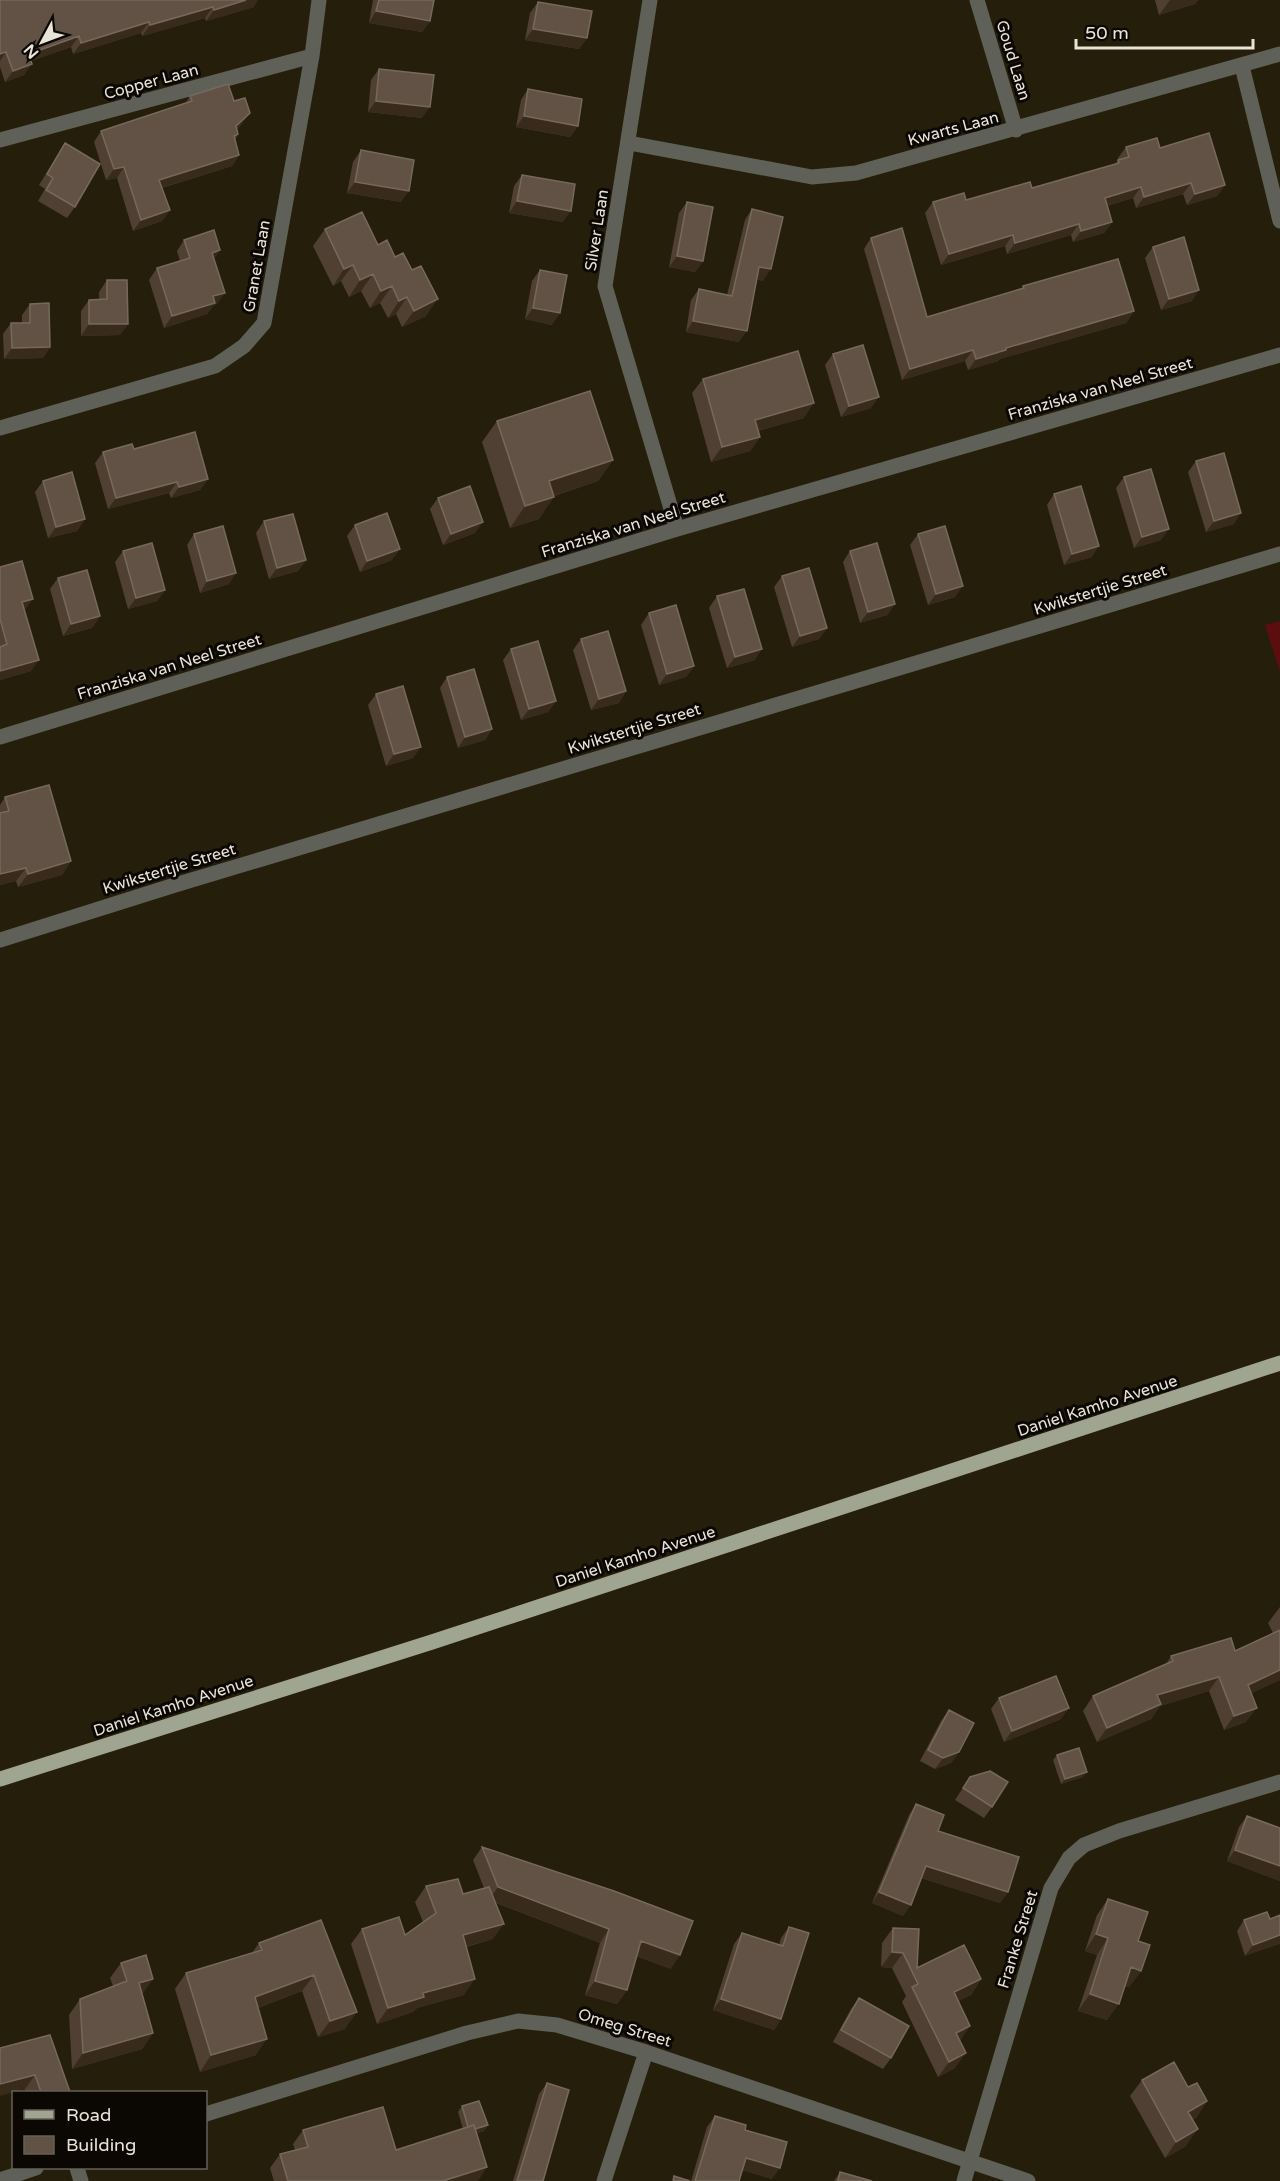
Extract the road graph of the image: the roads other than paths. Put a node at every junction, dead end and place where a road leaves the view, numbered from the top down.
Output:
1 (319, 0) edge
2 (650, 0) edge
3 (977, 0) edge
4 (1280, 54) edge
5 (312, 56) junction
6 (1242, 66) junction
7 (1016, 130) junction
8 (0, 140) edge
9 (629, 143) junction
10 (1280, 221) edge
11 (1280, 355) edge
12 (0, 428) edge
13 (677, 529) junction
14 (1280, 554) edge
15 (0, 737) edge
16 (0, 940) edge
17 (1280, 1363) edge
18 (0, 1779) edge
19 (1280, 1782) edge
20 (646, 2052) junction
21 (207, 2114) edge
22 (970, 2162) junction
23 (33, 2169) edge
24 (0, 2180) edge
25 (604, 2181) edge
26 (964, 2181) edge
27 (1028, 2181) edge

1 - 5 street, Granet Laan
2 - 9 street, Silver Laan
3 - 7 street, Goud Laan
4 - 6 street, Kwarts Laan
5 - 8 street, Copper Laan
5 - 12 street, Granet Laan
6 - 7 street, Kwarts Laan
6 - 10 street
7 - 9 street, Kwarts Laan
9 - 13 street, Silver Laan
11 - 13 street, Franziska van Neel Street
13 - 15 street, Franziska van Neel Street
14 - 16 street, Kwikstertjie Street
17 - 18 main road, Daniel Kamho Avenue
19 - 22 street, Franke Street
20 - 21 street, Omeg Street
20 - 22 street, Omeg Street
20 - 25 street
22 - 26 street, Franke Street
22 - 27 street, Omeg Street
23 - 24 street

